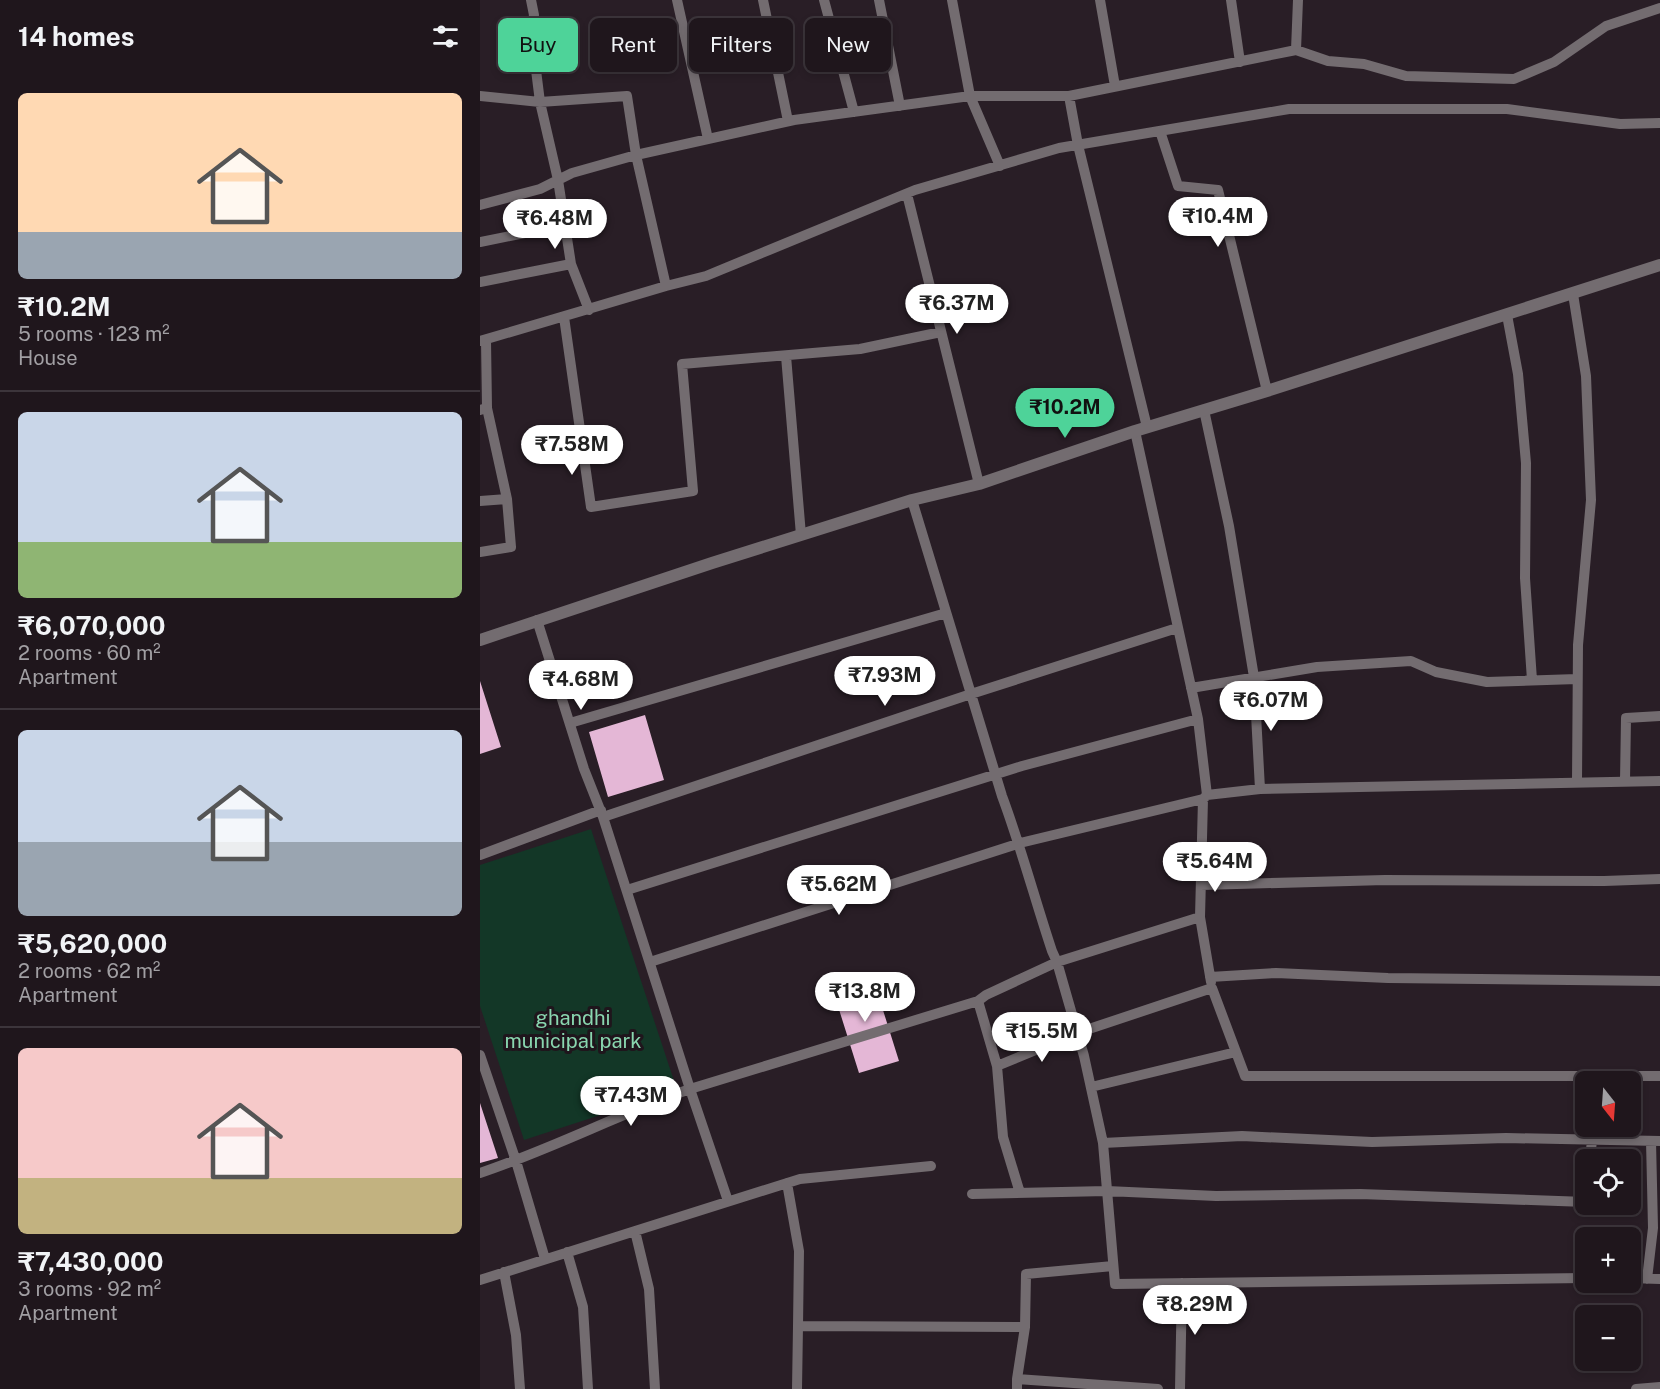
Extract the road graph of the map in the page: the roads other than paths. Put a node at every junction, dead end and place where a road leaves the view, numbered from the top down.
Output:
1 (531, 0) edge
2 (677, 0) edge
3 (763, 0) edge
4 (824, 0) edge
5 (879, 0) edge
6 (952, 0) edge
7 (1100, 0) edge
8 (1231, 0) edge
9 (1298, 0) edge
10 (1660, 8) edge
11 (1296, 50) junction
12 (1240, 62) junction
13 (1115, 87) junction
14 (480, 96) edge
15 (970, 96) junction
16 (1069, 96) junction
17 (540, 102) junction
18 (900, 106) junction
19 (854, 112) junction
20 (788, 122) junction
21 (1660, 123) edge
22 (1160, 131) junction
23 (708, 139) junction
24 (1078, 145) junction
25 (636, 154) junction
26 (1000, 166) junction
27 (558, 180) junction
28 (907, 194) junction
29 (480, 205) edge
30 (565, 225) junction
31 (480, 243) edge
32 (571, 264) junction
33 (1660, 265) edge
34 (480, 282) edge
35 (666, 286) junction
36 (1573, 294) junction
37 (589, 310) junction
38 (1507, 315) junction
39 (564, 317) junction
40 (941, 332) junction
41 (483, 341) edge
42 (786, 356) junction
43 (1267, 391) junction
44 (483, 409) edge
45 (1204, 410) junction
46 (1141, 429) junction
47 (979, 484) junction
48 (507, 499) junction
49 (912, 500) junction
50 (480, 501) edge
51 (801, 535) junction
52 (480, 552) edge
53 (946, 613) junction
54 (537, 620) junction
55 (1177, 628) junction
56 (480, 640) edge
57 (1254, 677) junction
58 (1577, 679) junction
59 (1532, 680) junction
60 (1191, 688) junction
61 (971, 694) junction
62 (1660, 716) edge
63 (1198, 719) junction
64 (570, 723) junction
65 (996, 774) junction
66 (1625, 781) junction
67 (1660, 781) edge
68 (1577, 782) junction
69 (1260, 789) junction
70 (1205, 797) junction
71 (602, 814) junction
72 (1020, 843) junction
73 (480, 855) edge
74 (1660, 879) edge
75 (1201, 885) junction
76 (627, 890) junction
77 (1200, 917) junction
78 (650, 962) junction
79 (1057, 962) junction
80 (1660, 981) edge
81 (1211, 982) junction
82 (978, 1001) junction
83 (1077, 1033) junction
84 (1236, 1052) junction
85 (480, 1055) edge
86 (997, 1066) junction
87 (1660, 1076) edge
88 (1091, 1087) junction
89 (690, 1089) junction
90 (1592, 1140) junction
91 (1656, 1141) edge
92 (1103, 1143) junction
93 (1591, 1149) edge
94 (516, 1161) junction
95 (931, 1166) dead end
96 (480, 1173) edge
97 (786, 1183) junction
98 (1107, 1191) junction
99 (1020, 1193) junction
100 (972, 1194) dead end
101 (728, 1202) junction
102 (1575, 1202) edge
103 (635, 1231) junction
104 (567, 1252) junction
105 (545, 1259) junction
106 (1113, 1266) junction
107 (504, 1272) junction
108 (1575, 1278) edge
109 (1641, 1279) edge
110 (1647, 1279) junction
111 (1660, 1279) edge
112 (480, 1280) edge
113 (1182, 1283) junction
114 (798, 1326) junction
115 (1025, 1326) junction
116 (1017, 1384) edge
117 (1660, 1387) edge
118 (520, 1389) edge
119 (588, 1389) edge
120 (655, 1389) edge
121 (797, 1389) edge
122 (1158, 1389) edge
123 (1180, 1389) edge
124 (1636, 1389) edge

1 - 17 street
2 - 23 street
3 - 20 street
4 - 19 street
5 - 18 street
6 - 15 street
7 - 13 street
8 - 12 street
9 - 11 street
10 - 11 street
11 - 12 street
12 - 13 street
13 - 16 street
14 - 17 street
15 - 16 street
15 - 18 street
15 - 26 street
16 - 24 street
17 - 25 street
17 - 27 street
18 - 19 street
19 - 20 street
20 - 23 street
21 - 22 street
22 - 24 street
22 - 43 street
23 - 25 street
24 - 26 street
24 - 46 street
25 - 27 street
25 - 35 street
26 - 28 street
27 - 29 street
27 - 30 street
28 - 35 street
28 - 40 street
30 - 31 street
30 - 32 street
32 - 34 street
32 - 37 street
33 - 36 street
35 - 37 street
36 - 38 street
36 - 58 street
37 - 39 street
38 - 43 street
38 - 59 street
39 - 41 street
39 - 42 street
40 - 42 street
40 - 47 street
41 - 44 street
42 - 51 street
43 - 45 street
44 - 48 street
45 - 46 street
45 - 57 street
46 - 47 street
46 - 55 street
47 - 49 street
48 - 50 street
48 - 52 street
49 - 51 street
49 - 53 street
51 - 54 street
53 - 61 street
53 - 64 street
54 - 56 street
54 - 64 street
55 - 60 street
55 - 61 street
57 - 59 street
57 - 60 street
57 - 69 street
58 - 59 street
58 - 68 street
60 - 63 street
61 - 65 street
61 - 71 street
62 - 66 street
63 - 65 street
63 - 70 street
64 - 71 street
65 - 72 street
65 - 76 street
66 - 67 street
66 - 68 street
68 - 69 street
69 - 70 street
70 - 72 street
70 - 75 street
71 - 73 street
71 - 76 street
72 - 78 street
72 - 79 street
74 - 75 street
75 - 77 street
76 - 78 street
77 - 79 street
77 - 81 street
78 - 89 street
79 - 82 street
79 - 83 street
80 - 81 street
81 - 83 street
81 - 84 street
82 - 86 street
82 - 89 street
83 - 86 street
83 - 88 street
84 - 87 street
84 - 88 street
85 - 94 street
86 - 99 street
88 - 92 street
89 - 94 street
89 - 101 street
90 - 91 street
90 - 92 street
90 - 93 street
91 - 110 street
92 - 98 street
94 - 96 street
94 - 105 street
95 - 97 street
97 - 101 street
97 - 114 street
98 - 99 street
98 - 102 street
98 - 106 street
99 - 100 street
101 - 103 street
103 - 104 street
103 - 120 street
104 - 105 street
104 - 119 street
105 - 107 street
106 - 113 street
106 - 115 street
107 - 112 street
107 - 118 street
108 - 113 street
109 - 110 street
110 - 111 street
113 - 123 street
114 - 115 street
114 - 121 street
115 - 116 street
116 - 122 street
117 - 124 street

